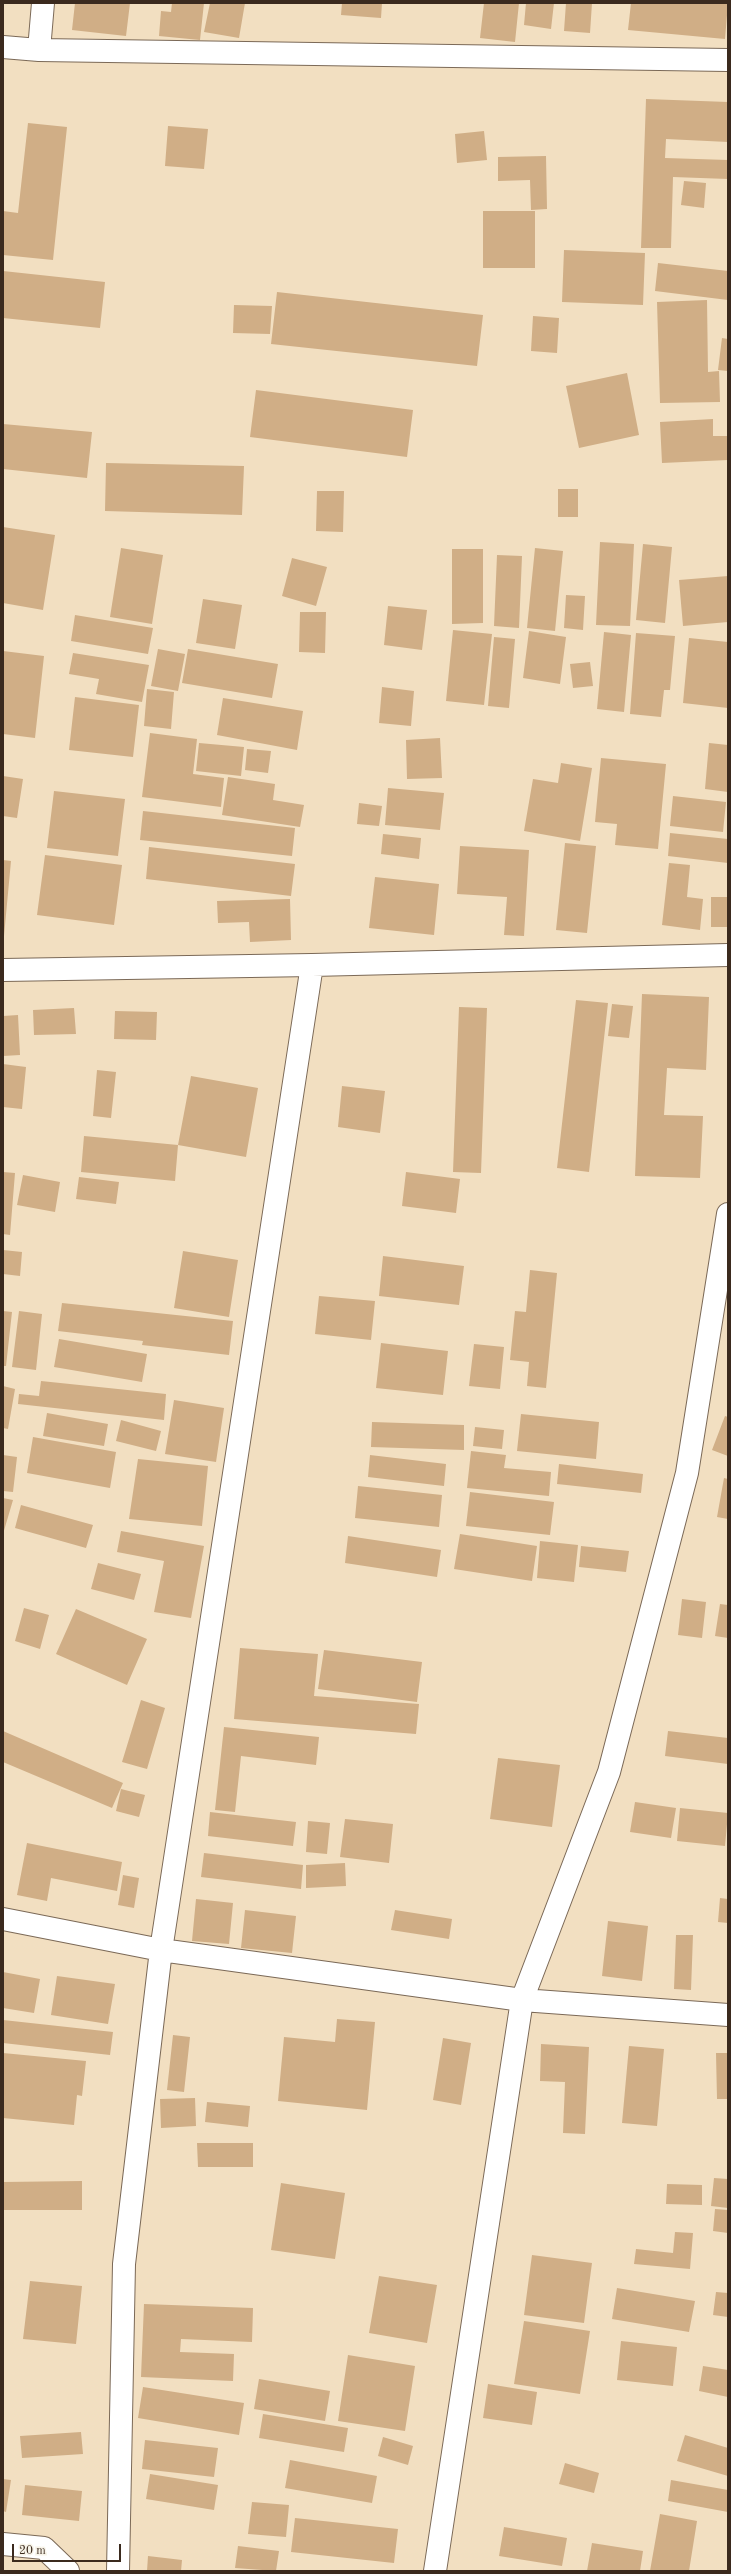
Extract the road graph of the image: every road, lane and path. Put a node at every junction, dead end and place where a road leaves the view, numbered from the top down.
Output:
1 (43, 3) edge
2 (3, 47) edge
3 (39, 50) junction
4 (728, 60) edge
5 (728, 955) edge
6 (312, 966) junction
7 (3, 970) edge
8 (728, 1214) edge
9 (3, 1918) edge
10 (161, 1950) junction
11 (522, 2000) junction
12 (728, 2015) edge
13 (3, 2544) edge
14 (68, 2571) edge
15 (118, 2571) edge
16 (435, 2571) edge

1 - 3 street
2 - 3 street
3 - 4 street
5 - 6 street
6 - 7 street
6 - 10 street
8 - 11 street
9 - 10 street
10 - 11 street
10 - 15 street
11 - 12 street
11 - 16 street
13 - 14 street

